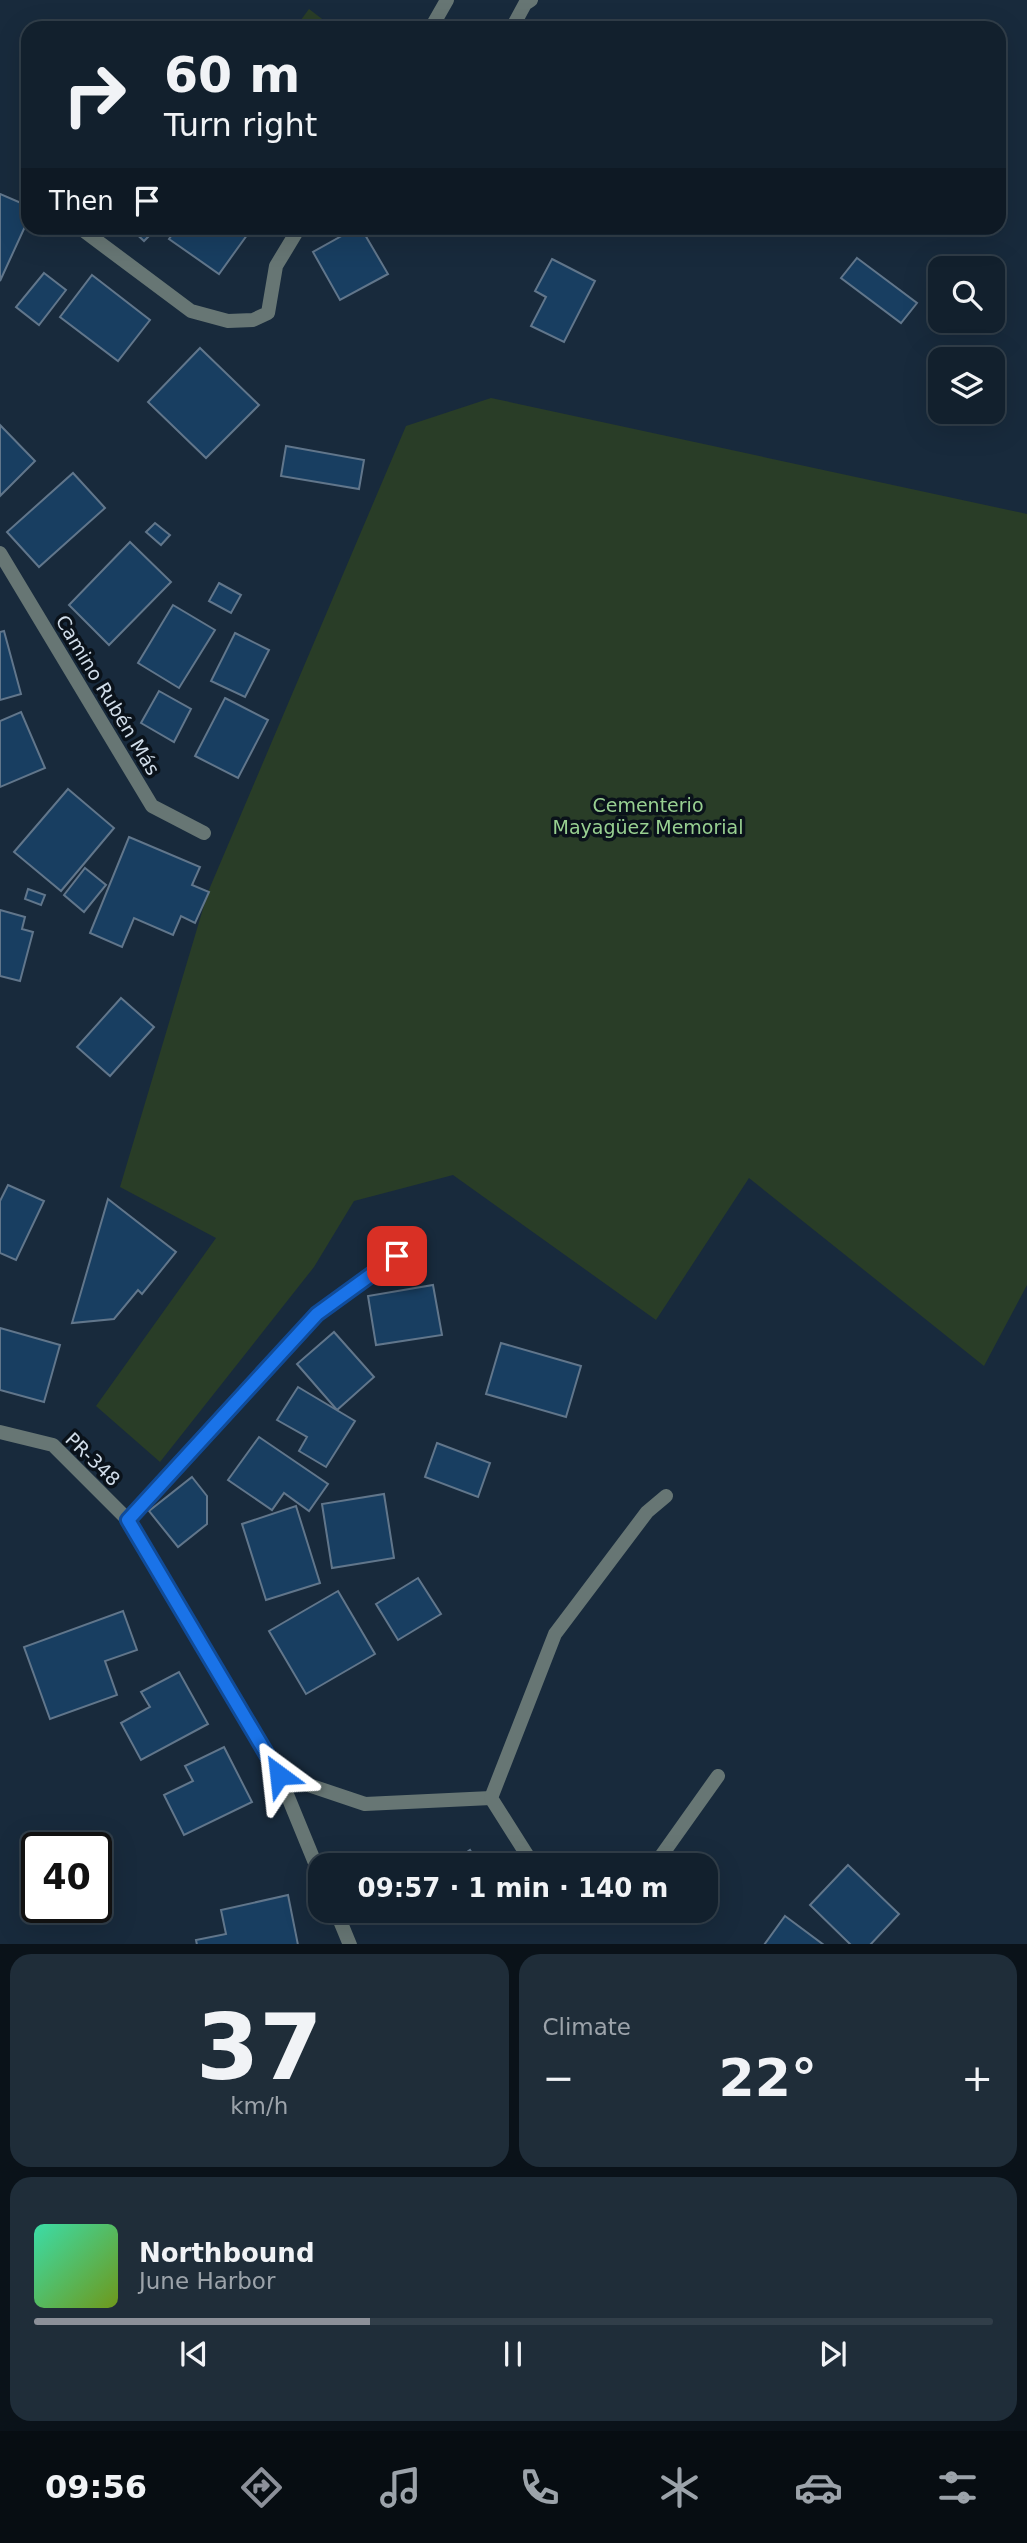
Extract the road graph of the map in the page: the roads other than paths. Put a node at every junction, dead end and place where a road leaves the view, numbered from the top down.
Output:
1 (447, 0) edge
2 (531, 0) edge
3 (435, 21) edge
4 (516, 21) edge
5 (89, 235) edge
6 (295, 235) edge
7 (0, 553) edge
8 (204, 833) dead end
9 (397, 1256) dead end
10 (0, 1432) edge
11 (666, 1496) dead end
12 (128, 1520) junction
13 (279, 1775) junction
14 (718, 1776) dead end
15 (491, 1798) junction
16 (311, 1853) edge
17 (526, 1853) edge
18 (663, 1853) edge
19 (340, 1923) edge
20 (349, 1944) edge

1 - 3 street
2 - 4 street
5 - 6 street
7 - 8 street, Camino Rubén Más
9 - 12 street
10 - 12 street, PR-348 / PR-348
11 - 15 street
12 - 13 street, PR-348 / PR-348
13 - 15 street
13 - 16 street, PR-348 / PR-348
14 - 18 street
15 - 17 street
19 - 20 street

